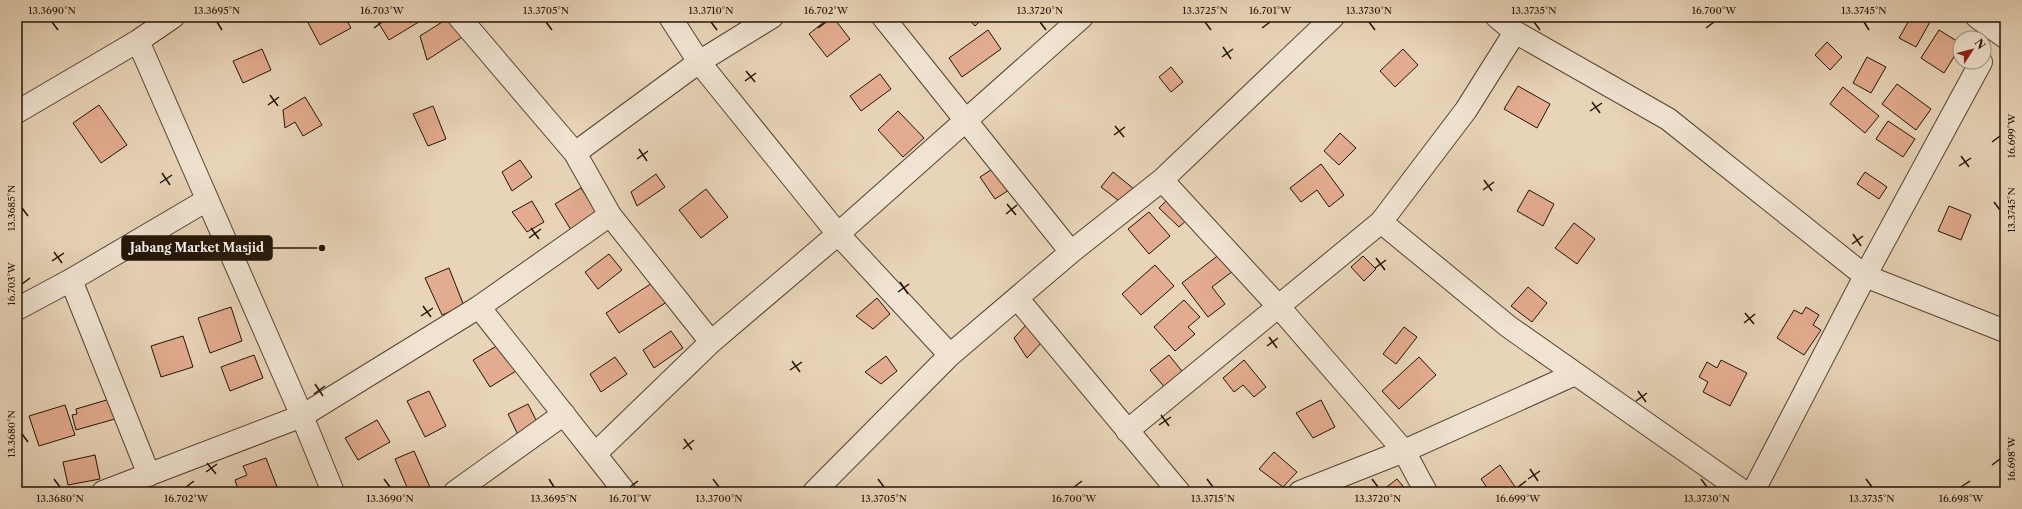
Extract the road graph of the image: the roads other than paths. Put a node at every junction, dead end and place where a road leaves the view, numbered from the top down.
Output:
1 (173, 17) edge
2 (459, 17) edge
3 (670, 17) edge
4 (772, 17) edge
5 (883, 17) edge
6 (1082, 17) edge
7 (1333, 17) edge
8 (1497, 17) edge
9 (1977, 17) edge
10 (1515, 32) junction
11 (2001, 34) edge
12 (138, 42) junction
13 (1992, 46) edge
14 (699, 62) junction
15 (1977, 70) edge
16 (17, 112) edge
17 (964, 121) junction
18 (575, 153) junction
19 (1162, 180) junction
20 (207, 200) junction
21 (610, 215) junction
22 (1381, 222) junction
23 (838, 234) junction
24 (1071, 252) junction
25 (1865, 276) junction
26 (71, 280) junction
27 (1017, 298) junction
28 (1279, 306) junction
29 (479, 307) junction
30 (17, 309) edge
31 (2005, 331) edge
32 (712, 342) junction
33 (950, 355) junction
34 (1575, 374) junction
35 (564, 414) junction
36 (302, 416) junction
37 (1127, 430) junction
38 (1404, 451) junction
39 (595, 454) junction
40 (149, 475) junction
41 (619, 490) edge
42 (111, 491) edge
43 (333, 492) edge
44 (455, 492) edge
45 (814, 492) edge
46 (1179, 492) edge
47 (1300, 492) edge
48 (1426, 492) edge
49 (1744, 492) edge
50 (1753, 492) edge

1 - 12 street
2 - 18 street
3 - 14 street
4 - 14 street
5 - 17 street
6 - 17 street
7 - 19 street
8 - 10 street
9 - 11 street
10 - 22 street
10 - 25 street
11 - 13 street
12 - 16 street
12 - 20 street
14 - 18 street
14 - 23 street
15 - 25 street
17 - 23 street
17 - 24 street
18 - 21 street
19 - 24 street
19 - 28 street
20 - 26 street
20 - 36 street
21 - 29 street
21 - 32 street
22 - 28 street
22 - 34 street
23 - 32 street
23 - 33 street
24 - 27 street
25 - 31 street
25 - 50 street
26 - 30 street
26 - 40 street
27 - 33 street
27 - 37 street
28 - 37 street
28 - 38 street
29 - 35 street
29 - 36 street
32 - 39 street
33 - 45 street
34 - 38 street
34 - 49 street
35 - 39 street
35 - 44 street
36 - 40 street
36 - 43 street
37 - 46 street
38 - 47 street
38 - 48 street
39 - 41 street
40 - 42 street

